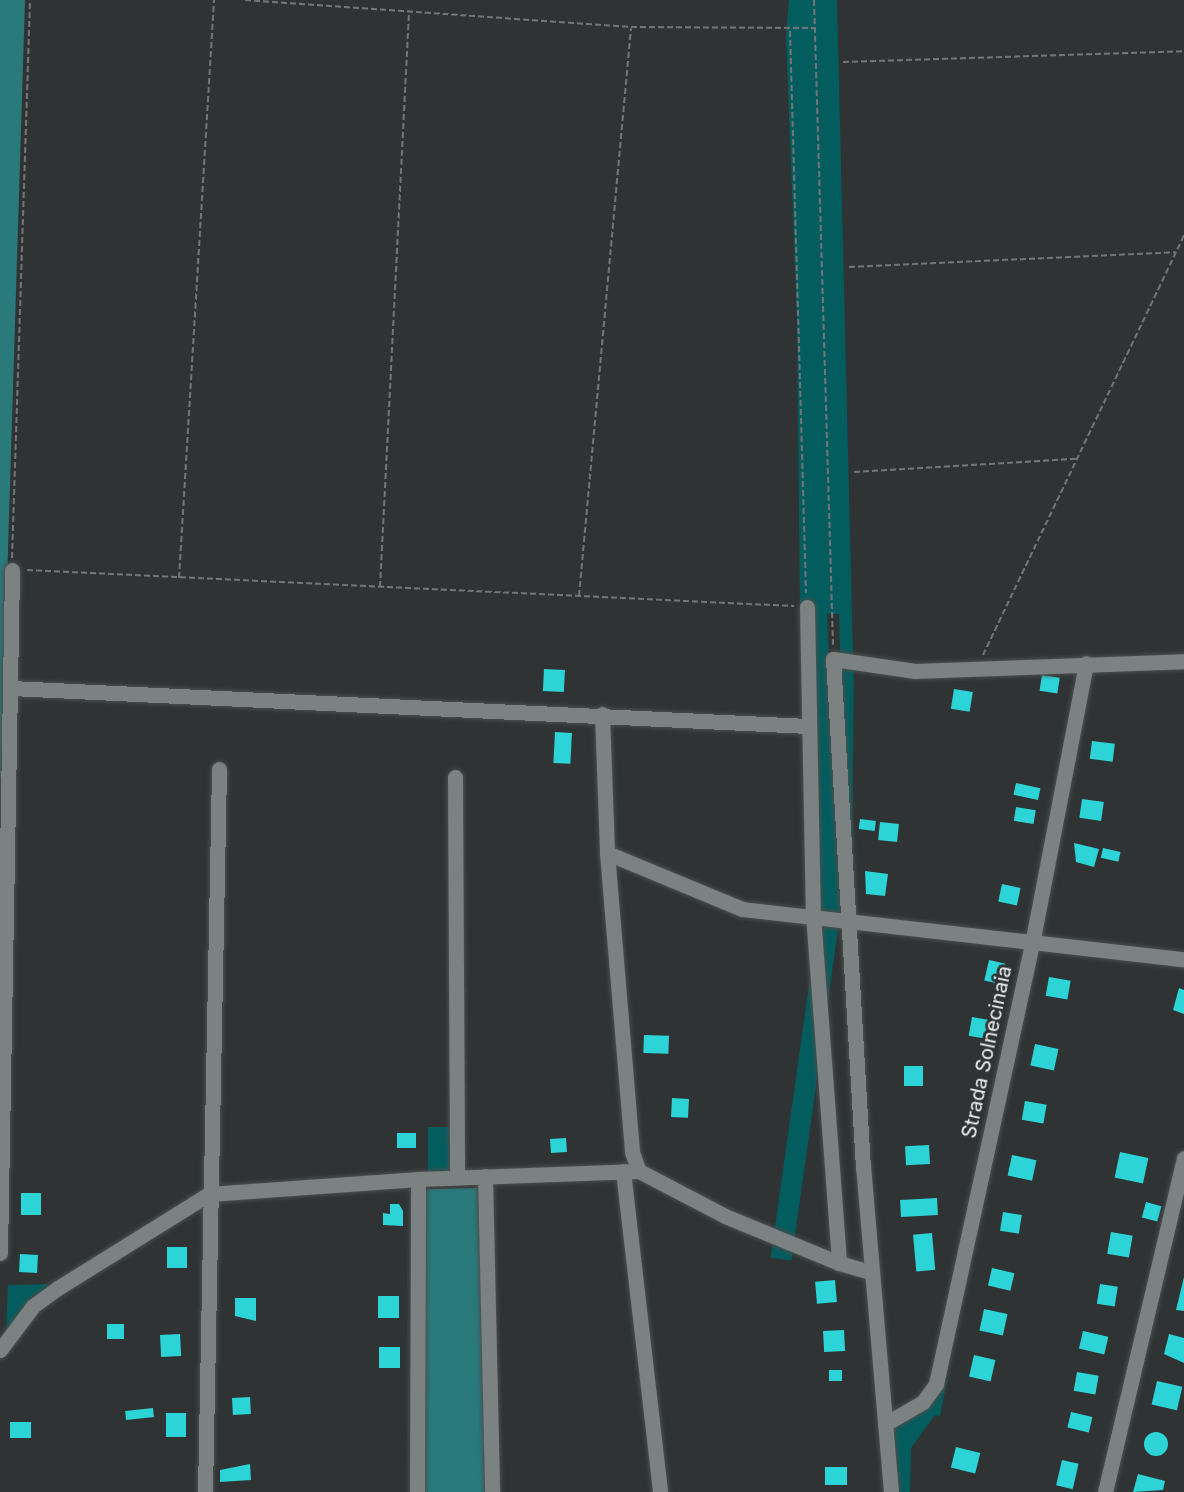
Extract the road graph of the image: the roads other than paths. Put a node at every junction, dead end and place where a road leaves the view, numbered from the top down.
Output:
1 (12, 570) road end
2 (807, 607) road end
3 (1184, 661) edge
4 (1086, 663) junction
5 (11, 687) junction
6 (602, 714) junction
7 (809, 726) junction
8 (219, 769) dead end
9 (455, 777) dead end
10 (4, 783) edge
11 (607, 853) junction
12 (813, 915) junction
13 (846, 919) junction
14 (1032, 944) junction
15 (1184, 959) edge
16 (1184, 1158) edge
17 (631, 1171) junction
18 (485, 1176) junction
19 (457, 1178) junction
20 (418, 1179) junction
21 (208, 1194) junction
22 (0, 1253) edge
23 (838, 1263) junction
24 (871, 1272) junction
25 (0, 1350) edge
26 (885, 1424) junction
27 (205, 1492) edge
28 (417, 1492) edge
29 (492, 1492) edge
30 (660, 1492) edge
31 (891, 1492) edge
32 (1105, 1492) edge

1 - 5 street
2 - 7 street
3 - 4 street
4 - 13 street
4 - 14 street, Strada Solnecinaia
5 - 6 street
5 - 10 street
6 - 7 street
6 - 11 street
7 - 12 street
8 - 21 street
9 - 19 street
10 - 22 street
11 - 12 street
11 - 17 street
12 - 13 street
12 - 23 street
13 - 14 street
13 - 24 street
14 - 15 street
14 - 26 street, Strada Solnecinaia
16 - 32 street
17 - 18 street
17 - 23 street
17 - 30 street
18 - 19 street
18 - 29 street
19 - 20 street
20 - 21 street
20 - 28 street
21 - 25 street
21 - 27 street
23 - 24 street
24 - 26 street
26 - 31 street

